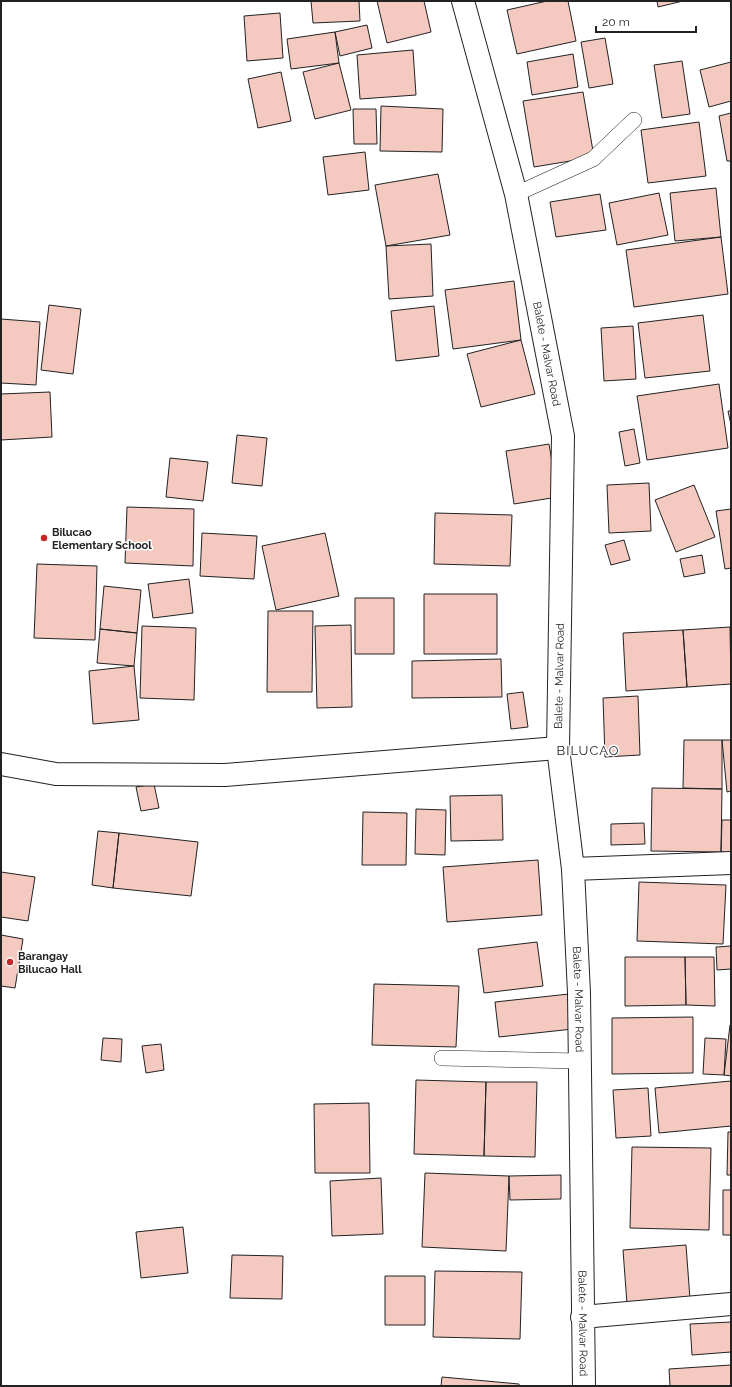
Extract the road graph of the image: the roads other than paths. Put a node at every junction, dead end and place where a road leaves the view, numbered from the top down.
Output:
1 (463, 1) edge
2 (634, 120) dead end
3 (516, 194) junction
4 (558, 748) junction
5 (1, 764) edge
6 (731, 863) edge
7 (573, 869) junction
8 (442, 1058) dead end
9 (579, 1061) junction
10 (731, 1304) edge
11 (582, 1317) junction
12 (584, 1386) edge

1 - 3 main road, Balete - Malvar Road
2 - 3 lane
3 - 4 main road, Balete - Malvar Road
4 - 5 main road
4 - 7 main road, Balete - Malvar Road
6 - 7 main road
7 - 9 main road, Balete - Malvar Road
8 - 9 lane
9 - 11 main road, Balete - Malvar Road
10 - 11 main road
11 - 12 main road, Balete - Malvar Road

